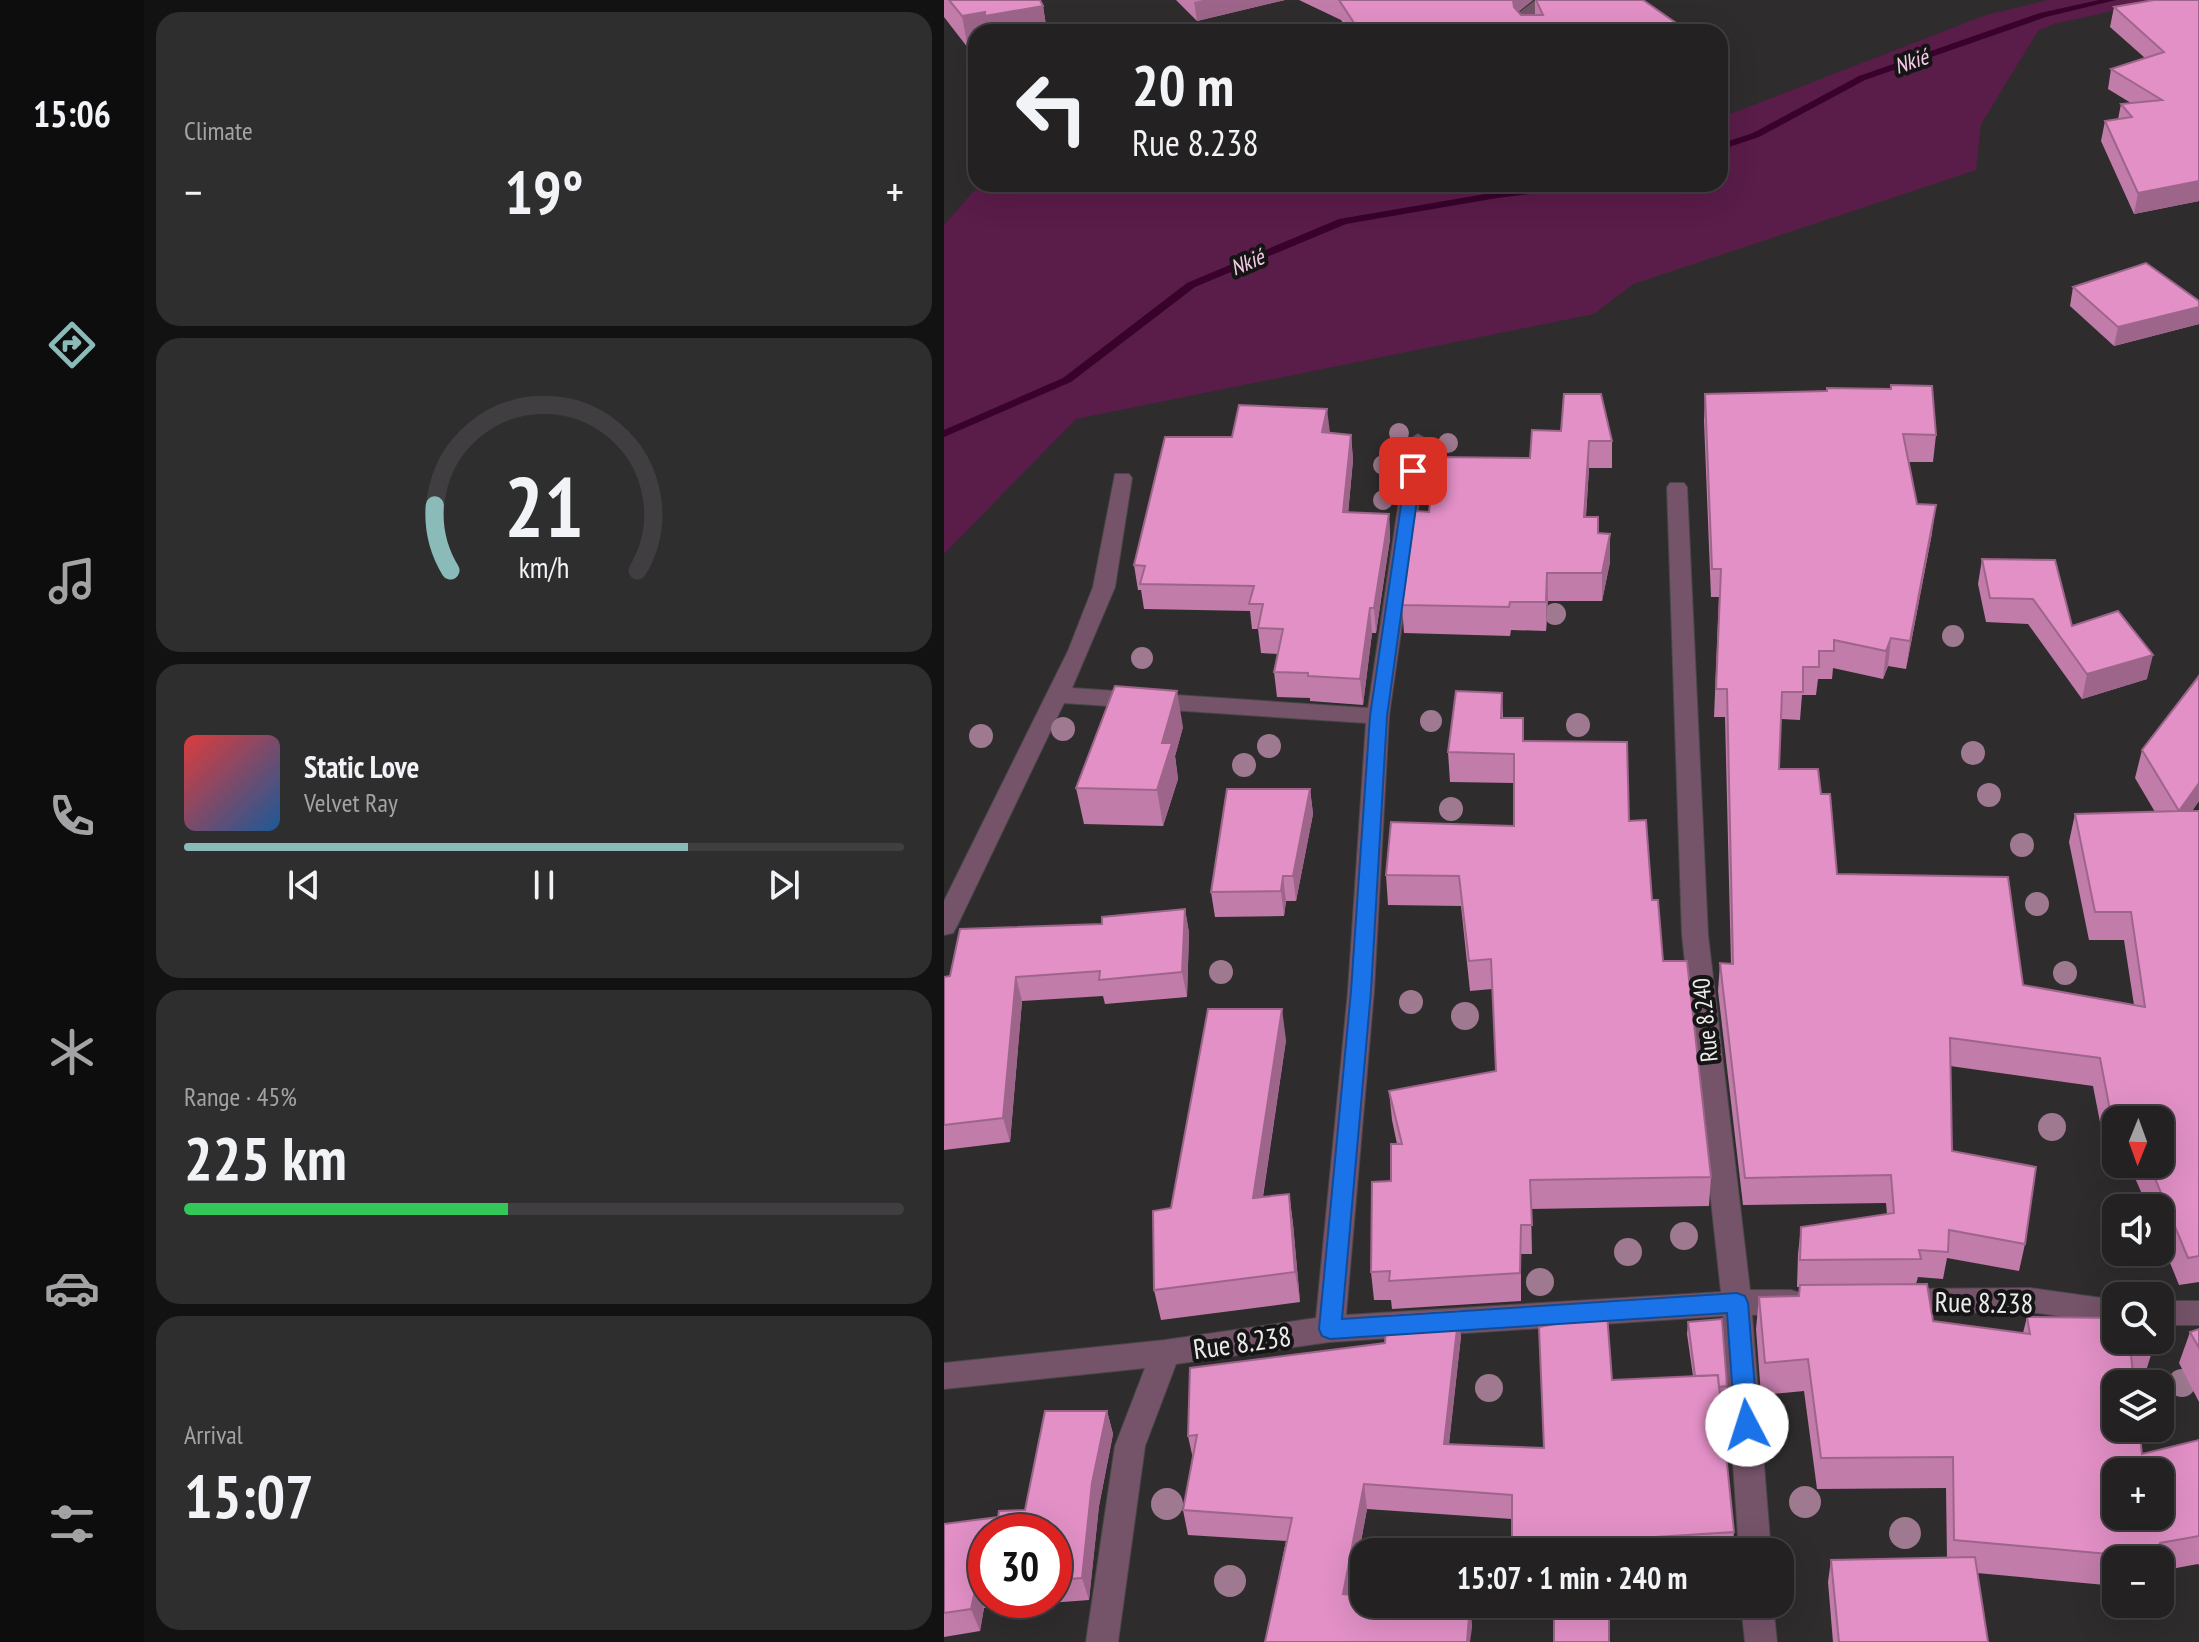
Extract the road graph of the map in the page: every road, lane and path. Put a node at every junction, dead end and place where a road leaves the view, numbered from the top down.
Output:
1 (1552, 0) edge
2 (1525, 24) edge
3 (1418, 440) dead end
4 (1122, 478) dead end
5 (1677, 487) dead end
6 (1057, 695) junction
7 (1378, 716) junction
8 (944, 926) edge
9 (1876, 1301) edge
10 (1814, 1302) edge
11 (1737, 1303) junction
12 (2102, 1310) edge
13 (2174, 1313) edge
14 (2199, 1313) edge
15 (1330, 1329) junction
16 (1165, 1353) junction
17 (944, 1376) edge
18 (1754, 1538) edge
19 (1758, 1618) edge
20 (1102, 1642) edge
21 (1761, 1642) edge

1 - 2 street
3 - 7 street
4 - 6 street
5 - 11 street, Rue 8.240
6 - 7 street
6 - 8 street
7 - 15 street
9 - 12 street, Rue 8.238
10 - 11 street, Rue 8.238
11 - 15 street, Rue 8.238
11 - 18 street, Rue 8.240
13 - 14 street
15 - 16 street, Rue 8.238
16 - 17 street, Rue 8.238
16 - 20 street
19 - 21 street

